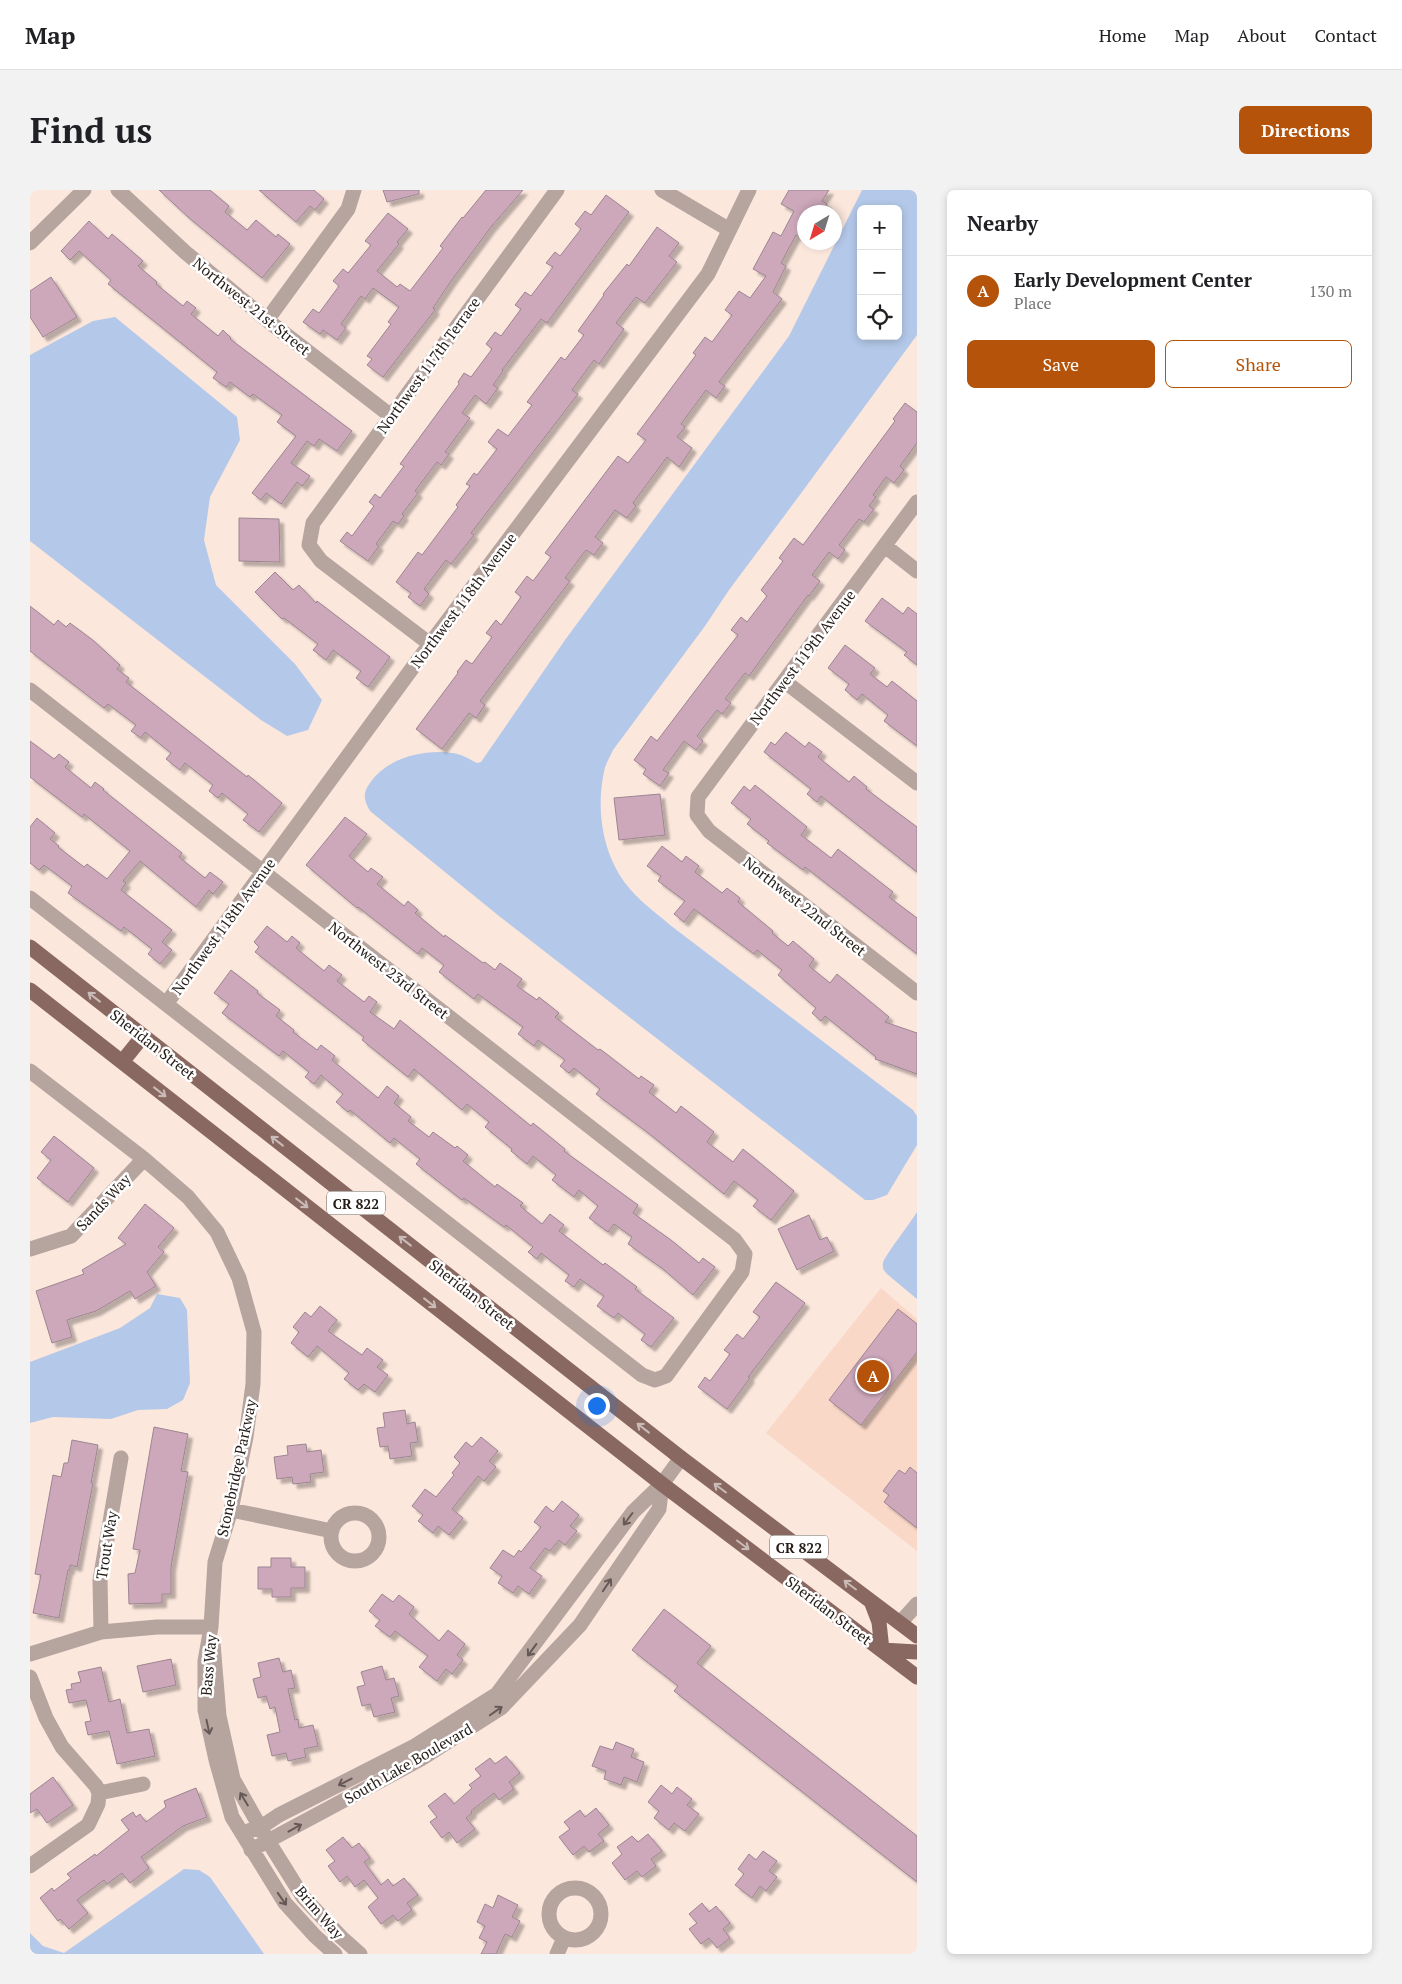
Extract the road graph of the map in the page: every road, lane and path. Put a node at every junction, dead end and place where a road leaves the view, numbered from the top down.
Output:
1 (84, 190) edge
2 (118, 190) edge
3 (354, 190) edge
4 (557, 190) edge
5 (662, 190) edge
6 (749, 190) edge
7 (728, 229) junction
8 (30, 243) edge
9 (267, 320) junction
10 (391, 416) junction
11 (917, 502) edge
12 (885, 546) junction
13 (917, 571) edge
14 (430, 644) junction
15 (784, 680) junction
16 (30, 690) edge
17 (917, 782) edge
18 (697, 815) joint
19 (262, 872) junction
20 (30, 898) edge
21 (30, 947) edge
22 (30, 990) edge
23 (917, 993) edge
24 (166, 1004) junction
25 (143, 1036) junction
26 (122, 1062) junction
27 (30, 1071) edge
28 (144, 1159) junction
29 (30, 1249) edge
30 (121, 1458) dead end
31 (681, 1458) junction
32 (662, 1484) junction
33 (231, 1510) junction
34 (332, 1531) dead end
35 (870, 1601) junction
36 (917, 1604) edge
37 (900, 1623) junction
38 (211, 1627) junction
39 (101, 1632) junction
40 (917, 1636) edge
41 (882, 1650) junction
42 (917, 1652) edge
43 (30, 1654) edge
44 (30, 1677) edge
45 (917, 1677) edge
46 (143, 1784) dead end
47 (99, 1793) junction
48 (261, 1826) junction
49 (242, 1833) junction
50 (268, 1841) junction
51 (254, 1854) junction
52 (30, 1866) edge
53 (564, 1938) dead end
54 (335, 1954) edge
55 (360, 1954) edge
56 (557, 1954) edge

1 - 8 street
2 - 9 street, Northwest 21st Street
3 - 9 street
4 - 10 street, Northwest 117th Terrace
5 - 7 street
6 - 7 street, Northwest 118th Avenue
7 - 14 street, Northwest 118th Avenue
9 - 10 street, Northwest 21st Street
10 - 14 street, Northwest 117th Terrace
11 - 12 street, Northwest 119th Avenue
12 - 13 street
12 - 15 street, Northwest 119th Avenue
14 - 19 street, Northwest 118th Avenue
15 - 17 street
15 - 18 street, Northwest 119th Avenue
16 - 19 street, Northwest 23rd Street
18 - 23 street, Northwest 22nd Street
19 - 24 street, Northwest 118th Avenue
19 - 24 street, Northwest 23rd Street
20 - 24 street
25 -> 21 main road, Sheridan Street / CR 822
22 - 26 main road, Sheridan Street / CR 822
25 - 26 main road
31 -> 25 main road, Sheridan Street / CR 822
26 -> 32 main road, Sheridan Street / CR 822
27 - 28 street, Stonebridge Parkway
28 - 29 street, Sands Way
28 - 33 street, Stonebridge Parkway
30 - 39 street, Trout Way
31 - 32 street, South Lake Boulevard
35 -> 31 main road, Sheridan Street / CR 822
32 -> 41 main road, Sheridan Street / CR 822
32 -> 48 street, South Lake Boulevard
50 -> 32 street, South Lake Boulevard
33 - 34 street
33 - 38 street, Stonebridge Parkway
35 - 37 main road, Sheridan Street / CR 822
35 - 41 main road
36 - 37 street
37 - 40 main road, Sheridan Street / CR 822
38 - 39 street
48 -> 38 street, Bass Way
38 -> 49 street, Bass Way
39 - 43 street
41 - 42 main road
41 - 45 main road, Sheridan Street / CR 822
44 - 47 street
46 - 47 street
47 - 52 street
48 - 49 street, South Lake Boulevard
48 - 50 street, Bass Way
49 - 51 street, Bass Way
50 - 51 street, South Lake Boulevard
50 - 55 street, Brim Way
51 -> 54 street, Brim Way
53 - 56 street

